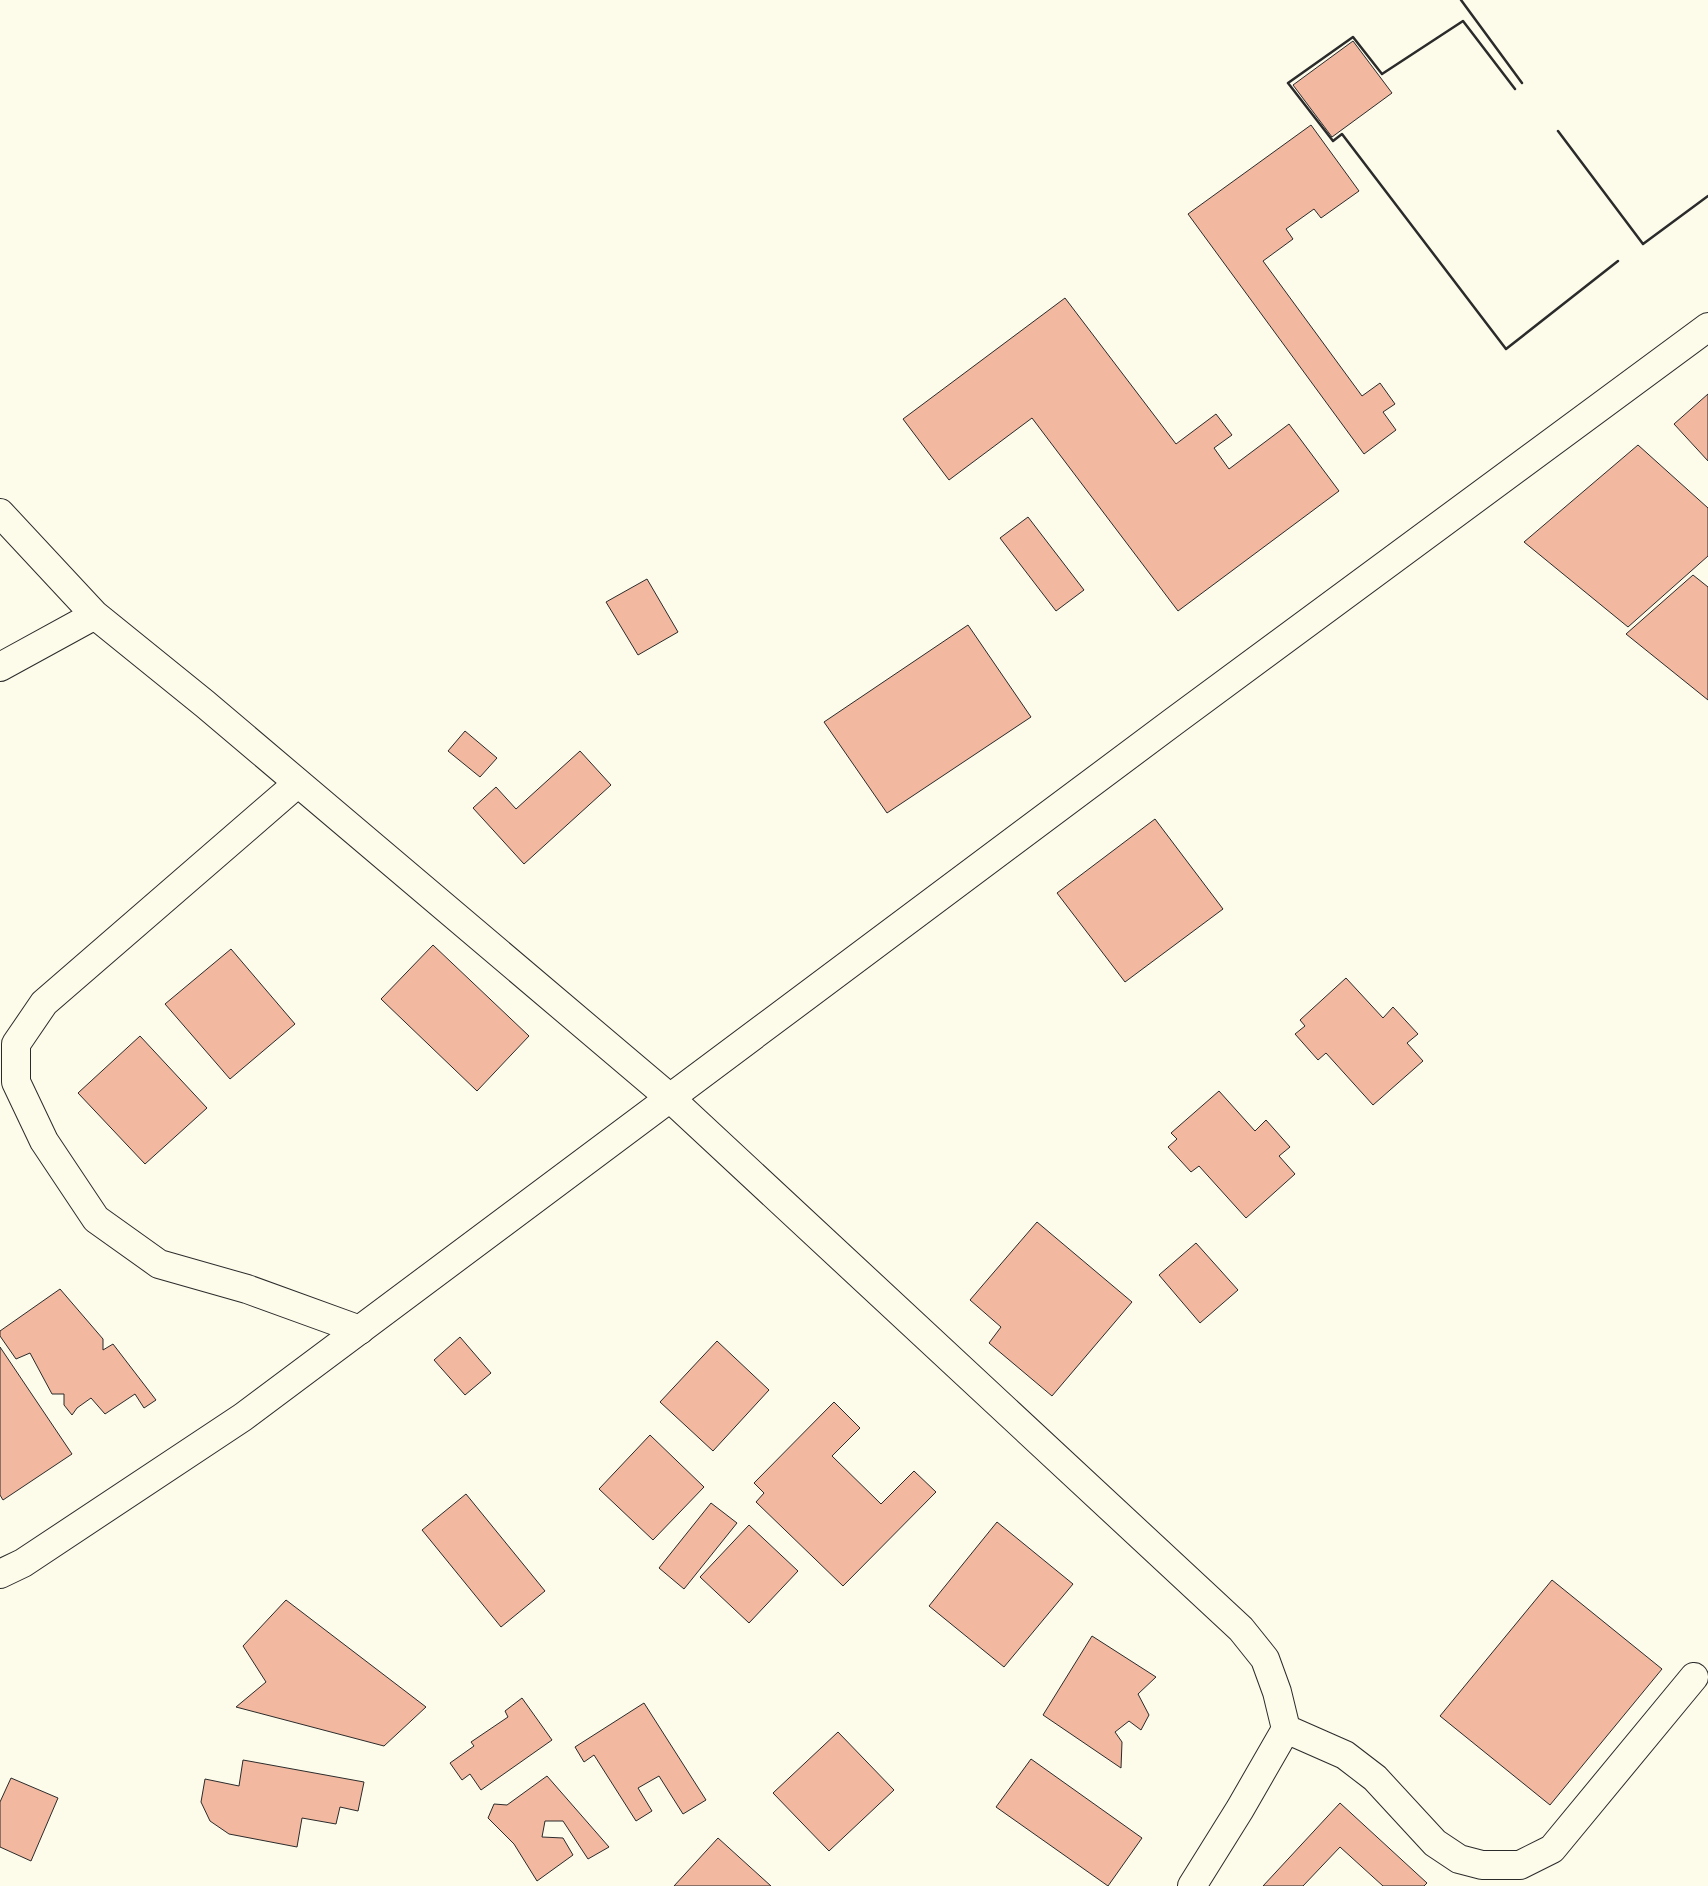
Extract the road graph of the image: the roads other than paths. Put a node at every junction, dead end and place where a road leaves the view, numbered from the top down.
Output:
1 (1708, 327) edge
2 (0, 513) edge
3 (95, 615) junction
4 (0, 667) edge
5 (298, 783) junction
6 (670, 1098) junction
7 (360, 1330) junction
8 (0, 1574) edge
9 (1694, 1677) dead end
10 (1286, 1729) junction
11 (1197, 1883) edge

1 - 6 street
2 - 3 street
3 - 4 street
3 - 5 street
5 - 6 street
5 - 7 street
6 - 7 street
6 - 10 street
7 - 8 street
9 - 10 street
10 - 11 street

